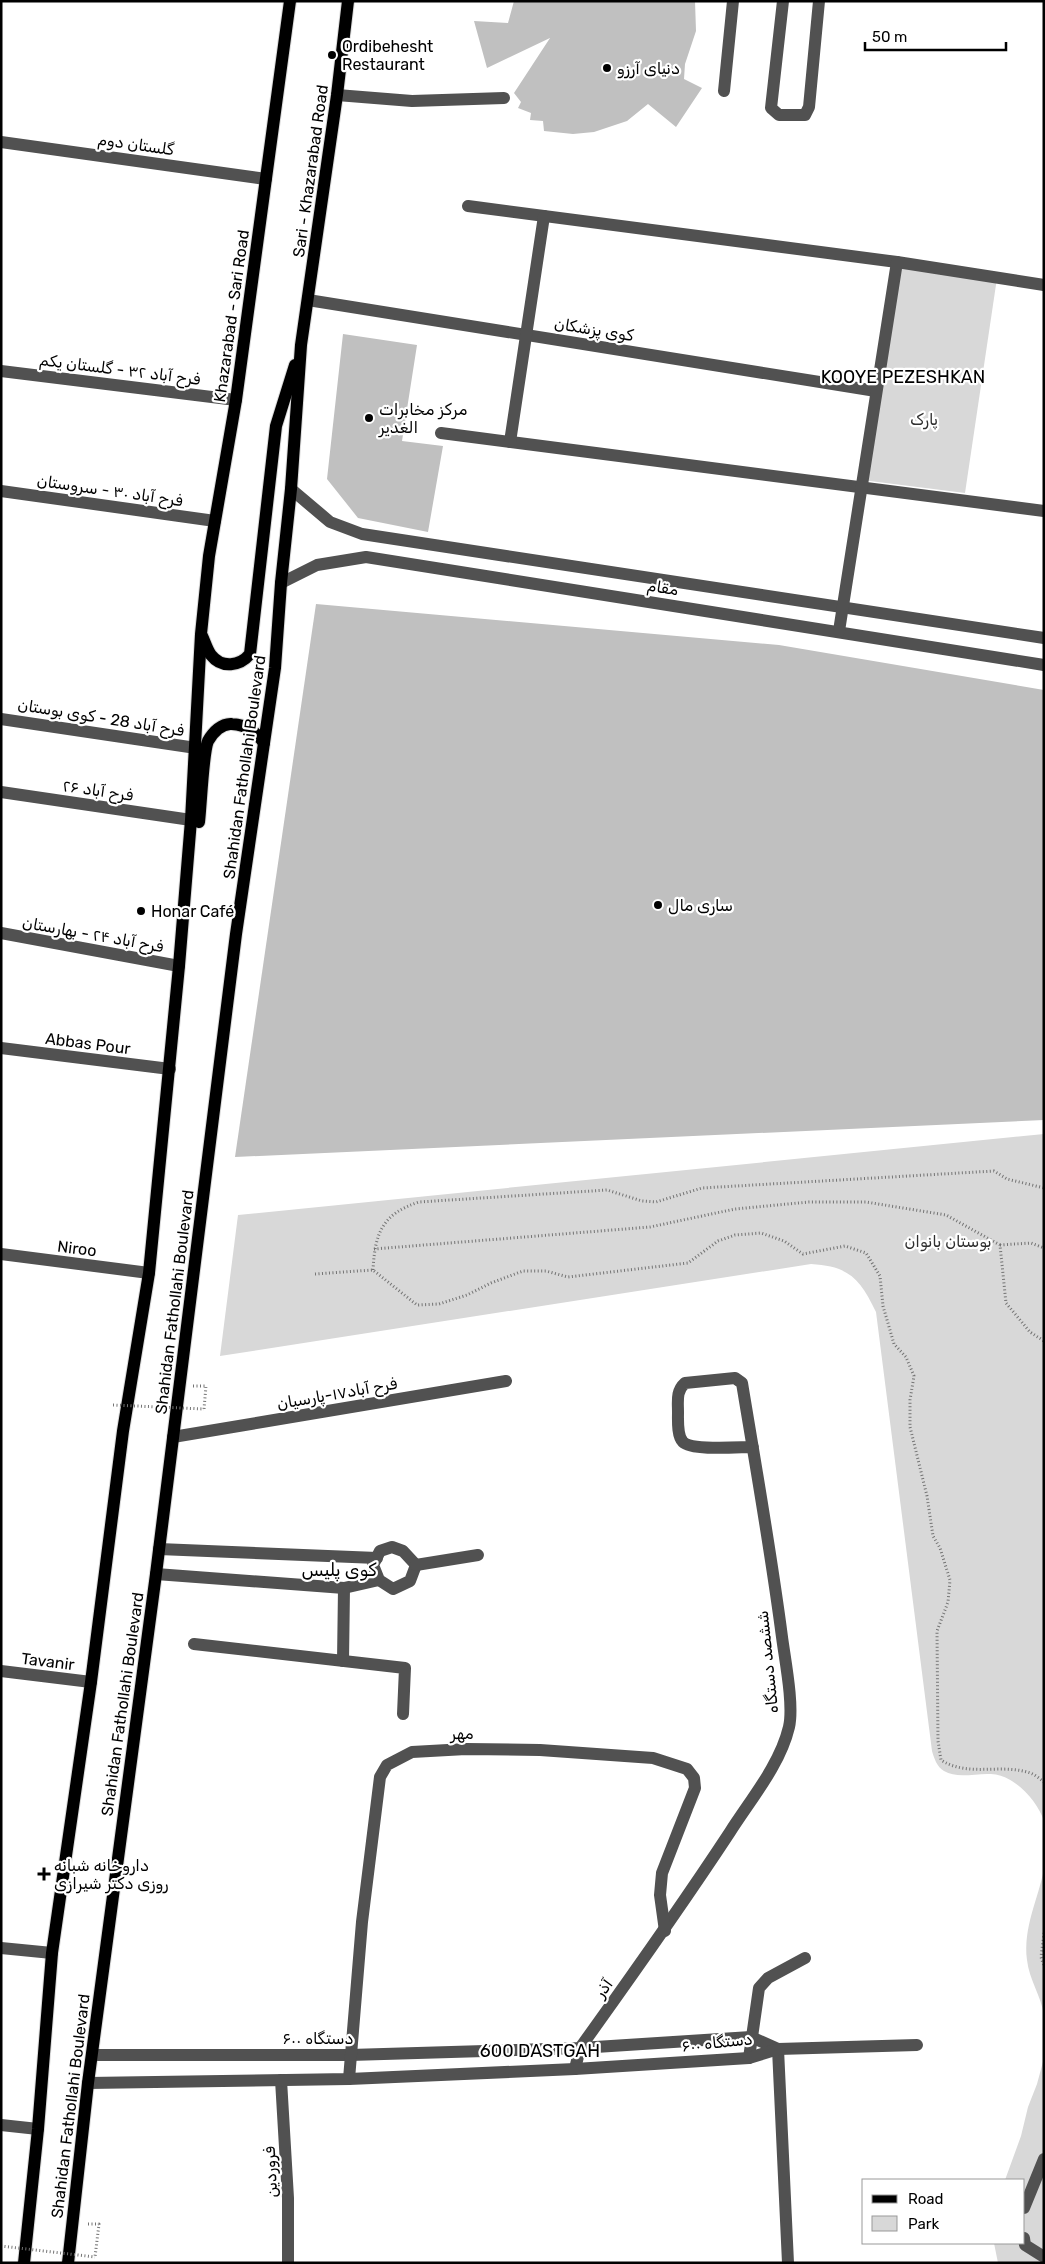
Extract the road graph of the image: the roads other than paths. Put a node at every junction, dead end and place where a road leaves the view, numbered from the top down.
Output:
1 (290, 1) edge
2 (348, 1) edge
3 (733, 1) edge
4 (783, 1) edge
5 (819, 1) edge
6 (724, 91) dead end
7 (337, 95) junction
8 (504, 98) dead end
9 (1, 142) edge
10 (266, 179) junction
11 (468, 206) dead end
12 (544, 216) junction
13 (897, 262) junction
14 (1044, 285) edge
15 (308, 300) junction
16 (526, 334) junction
17 (301, 345) junction
18 (1, 371) edge
19 (876, 391) junction
20 (236, 400) junction
21 (441, 433) dead end
22 (510, 442) junction
23 (861, 488) junction
24 (291, 489) junction
25 (1, 492) edge
26 (1044, 511) edge
27 (215, 521) junction
28 (281, 584) junction
29 (842, 606) junction
30 (839, 631) junction
31 (201, 634) junction
32 (1044, 638) edge
33 (1044, 665) edge
34 (1, 719) edge
35 (264, 743) junction
36 (196, 748) junction
37 (1, 792) edge
38 (191, 820) junction
39 (185, 892) junction
40 (1, 934) edge
41 (179, 966) junction
42 (1, 1048) edge
43 (170, 1069) junction
44 (1, 1254) edge
45 (149, 1273) junction
46 (506, 1381) dead end
47 (173, 1437) junction
48 (753, 1447) junction
49 (160, 1549) junction
50 (478, 1555) dead end
51 (376, 1558) junction
52 (416, 1565) junction
53 (156, 1574) junction
54 (379, 1580) junction
55 (344, 1588) junction
56 (194, 1644) dead end
57 (343, 1661) junction
58 (1, 1672) edge
59 (91, 1682) junction
60 (403, 1714) dead end
61 (665, 1930) junction
62 (1, 1948) edge
63 (52, 1953) junction
64 (805, 1958) dead end
65 (752, 2037) junction
66 (917, 2045) dead end
67 (580, 2048) junction
68 (778, 2049) junction
69 (92, 2055) junction
70 (350, 2055) junction
71 (749, 2058) junction
72 (575, 2069) junction
73 (348, 2079) junction
74 (282, 2080) junction
75 (88, 2083) junction
76 (1, 2125) edge
77 (38, 2129) junction
78 (1044, 2159) edge
79 (1025, 2206) edge
80 (1025, 2244) edge
81 (1044, 2257) edge
82 (24, 2263) edge
83 (68, 2263) edge
84 (288, 2263) edge
85 (788, 2263) edge

1 - 10 main road, Khazarabad - Sari Road
2 - 7 main road, Sari - Khazarabad Road
3 - 6 street
4 - 5 street
7 - 8 street
7 - 15 main road, Sari - Khazarabad Road
9 - 10 street, گلستان دوم
10 - 20 main road, Khazarabad - Sari Road
11 - 12 street
12 - 13 street
12 - 16 street
13 - 14 street
13 - 19 street
15 - 16 street, کوی پزشکان
15 - 17 main road, Sari - Khazarabad Road
16 - 19 street, کوی پزشکان
16 - 22 street
17 - 24 main road, Shahidan Fathollahi Boulevard
17 - 31 main road
18 - 20 street, فرح آباد ۳۲ - گلستان یکم
19 - 23 street
20 - 27 main road, Khazarabad - Sari Road
21 - 22 street
22 - 23 street
23 - 26 street
23 - 29 street
24 - 28 main road, Shahidan Fathollahi Boulevard
24 - 29 street, مقام
25 - 27 street, فرح آباد ۳۰ - سروستان
27 - 31 main road, Khazarabad - Sari Road
28 - 30 street, مقام
28 - 35 main road, Shahidan Fathollahi Boulevard
29 - 30 street
29 - 32 street, مقام
30 - 33 street, مقام
31 - 36 main road, Shahidan Fathollahi Boulevard
34 - 36 street, فرح آباد 28 - کوی بوستان
35 - 39 main road
35 - 47 main road, Shahidan Fathollahi Boulevard
36 - 38 main road, Shahidan Fathollahi Boulevard
37 - 38 street, فرح آباد ۲۶
38 - 39 main road, Shahidan Fathollahi Boulevard
39 - 41 main road, Shahidan Fathollahi Boulevard
40 - 41 street, فرح آباد ۲۴ - بهارستان
41 - 43 main road, Shahidan Fathollahi Boulevard
42 - 43 street, Abbas Pour
43 - 45 main road, Shahidan Fathollahi Boulevard
44 - 45 street, Niroo
45 - 59 main road, Shahidan Fathollahi Boulevard
46 - 47 street, فرح آباد۱۷-پارسیان
47 - 49 main road, Shahidan Fathollahi Boulevard
48 - 48 street, ششصد دستگاه
48 - 61 street, ششصد دستگاه
49 - 51 street
49 - 53 main road, Shahidan Fathollahi Boulevard
50 - 52 street
51 - 52 street
51 - 54 street
52 - 54 street
53 - 55 street
53 - 69 main road, Shahidan Fathollahi Boulevard
54 - 55 street
55 - 57 street
56 - 57 street
57 - 60 street
58 - 59 street, Tavanir
59 - 63 main road, Shahidan Fathollahi Boulevard
61 - 67 street, آذر
61 - 70 street, مهر
62 - 63 street
63 - 77 main road, Shahidan Fathollahi Boulevard
64 - 65 street
65 - 67 street, ۶۰۰ دستگاه
65 - 68 street, ۶۰۰ دستگاه
65 - 71 street
66 - 68 street
67 - 70 street, ۶۰۰ دستگاه
67 - 72 street, آذر
68 - 71 street, ۶۰۰ دستگاه
68 - 85 street
69 - 70 street, ۶۰۰ دستگاه
69 - 75 main road, Shahidan Fathollahi Boulevard
70 - 73 street, مهر
71 - 72 street, ۶۰۰ دستگاه
72 - 73 street, ۶۰۰ دستگاه
73 - 74 street, ۶۰۰ دستگاه
74 - 75 street, ۶۰۰ دستگاه
74 - 84 street, فروردین
75 - 83 main road, Shahidan Fathollahi Boulevard
76 - 77 street
77 - 82 main road, Shahidan Fathollahi Boulevard
78 - 79 street
80 - 81 street

